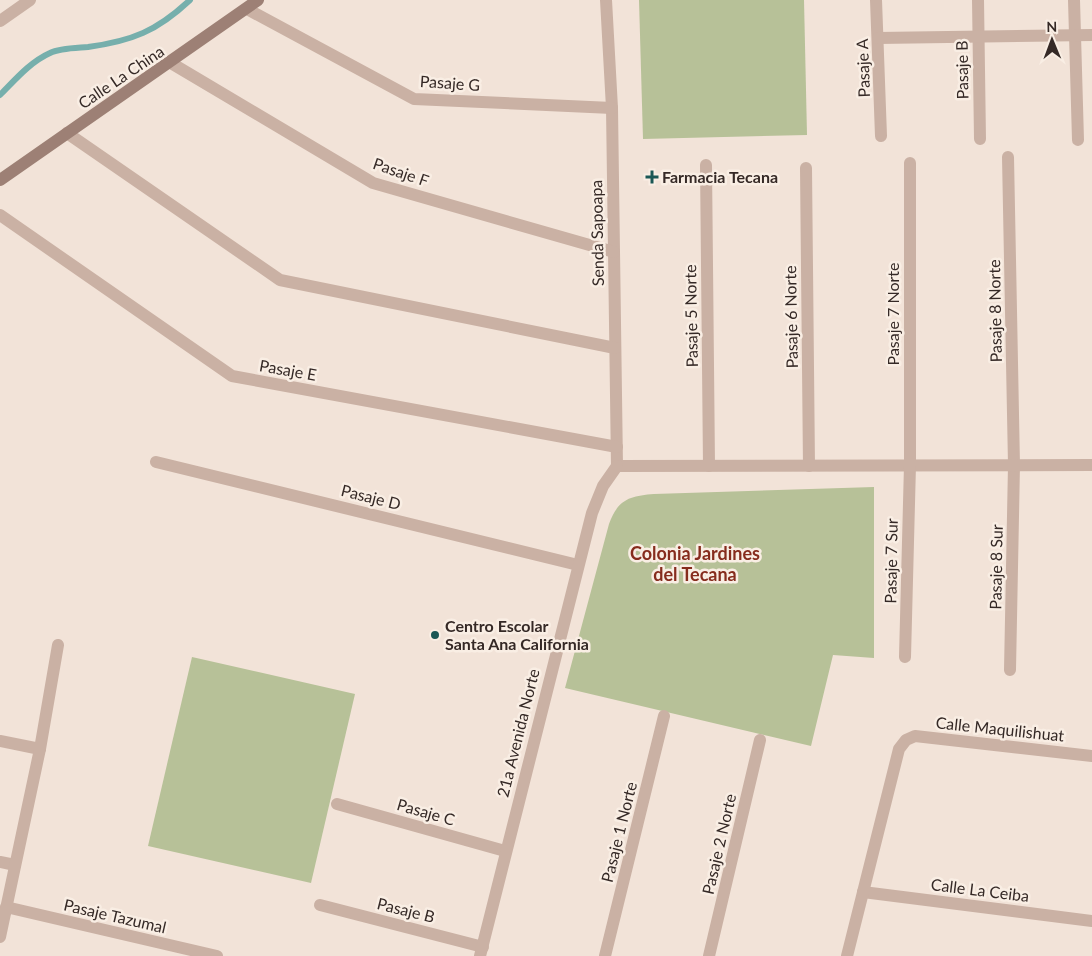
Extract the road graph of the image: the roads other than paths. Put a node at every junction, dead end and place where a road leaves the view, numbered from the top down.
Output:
1 (30, 0) edge
2 (258, 0) edge
3 (606, 0) edge
4 (876, 0) edge
5 (978, 0) edge
6 (1074, 0) edge
7 (247, 9) junction
8 (0, 21) edge
9 (978, 35) junction
10 (1092, 35) edge
11 (1074, 36) junction
12 (878, 38) junction
13 (171, 63) junction
14 (612, 108) junction
15 (68, 134) junction
16 (881, 136) dead end
17 (980, 139) dead end
18 (1078, 140) dead end
19 (1008, 157) dead end
20 (910, 163) dead end
21 (706, 165) dead end
22 (806, 168) dead end
23 (0, 180) edge
24 (0, 214) edge
25 (614, 252) junction
26 (615, 348) junction
27 (617, 447) junction
28 (156, 462) dead end
29 (1092, 464) edge
30 (910, 465) junction
31 (1014, 465) junction
32 (617, 466) junction
33 (709, 466) junction
34 (809, 466) junction
35 (578, 564) junction
36 (58, 645) dead end
37 (905, 657) dead end
38 (1010, 670) dead end
39 (664, 716) dead end
40 (760, 740) dead end
41 (0, 741) edge
42 (40, 749) junction
43 (1092, 756) edge
44 (337, 804) dead end
45 (505, 851) junction
46 (0, 862) edge
47 (15, 865) junction
48 (863, 892) junction
49 (320, 904) dead end
50 (6, 908) junction
51 (1092, 921) edge
52 (0, 937) edge
53 (482, 951) edge
54 (217, 956) edge
55 (605, 956) edge
56 (709, 956) edge
57 (847, 956) edge

1 - 8 street
2 - 7 main road, Calle La China
3 - 14 street, Senda Sapoapa
4 - 12 street, Pasaje A
5 - 9 street, Pasaje B
6 - 11 street
7 - 13 main road, Calle La China
7 - 14 street, Pasaje G
9 - 11 street
9 - 12 street
9 - 17 street, Pasaje B
10 - 11 street
11 - 18 street
12 - 16 street, Pasaje A
13 - 15 main road, Calle La China
13 - 25 street, Pasaje F
14 - 25 street, Senda Sapoapa
15 - 23 main road, Calle La China
15 - 26 street
19 - 31 street, Pasaje 8 Norte
20 - 30 street, Pasaje 7 Norte
21 - 33 street, Pasaje 5 Norte
22 - 34 street, Pasaje 6 Norte
24 - 27 street, Pasaje E
25 - 26 street, Senda Sapoapa
26 - 27 street, Senda Sapoapa
27 - 32 street, Senda Sapoapa
28 - 35 street, Pasaje D
29 - 31 street
30 - 31 street
30 - 34 street
30 - 37 street, Pasaje 7 Sur
31 - 38 street, Pasaje 8 Sur
32 - 33 street
32 - 35 street, 21a Avenida Norte
33 - 34 street
35 - 45 street, 21a Avenida Norte
36 - 42 street
39 - 55 street, Pasaje 1 Norte
40 - 56 street, Pasaje 2 Norte
41 - 42 street
42 - 47 street
43 - 48 street, Calle Maquilishuat
44 - 45 street, Pasaje C
45 - 53 street, 21a Avenida Norte
46 - 47 street
47 - 50 street
48 - 51 street, Calle La Ceiba
48 - 57 street
49 - 53 street, Pasaje B
50 - 52 street
50 - 54 street, Pasaje Tazumal

